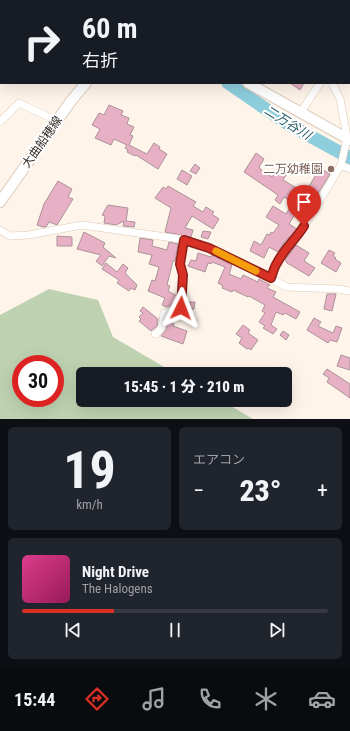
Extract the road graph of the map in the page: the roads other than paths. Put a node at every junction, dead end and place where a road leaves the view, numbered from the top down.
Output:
1 (85, 84) edge
2 (250, 84) edge
3 (319, 84) edge
4 (332, 84) edge
5 (301, 112) junction
6 (51, 118) dead end
7 (0, 122) edge
8 (348, 135) edge
9 (341, 165) junction
10 (350, 170) edge
11 (0, 202) edge
12 (0, 230) edge
13 (184, 240) junction
14 (271, 278) junction
15 (350, 291) edge
16 (155, 334) dead end

1 - 11 main road, 大曲船穂線
2 - 5 main road
3 - 5 street
4 - 8 street
5 - 8 main road
6 - 7 street
8 - 9 street
9 - 10 street
9 - 14 street
12 - 13 street
13 - 14 street
13 - 16 street
14 - 15 street

